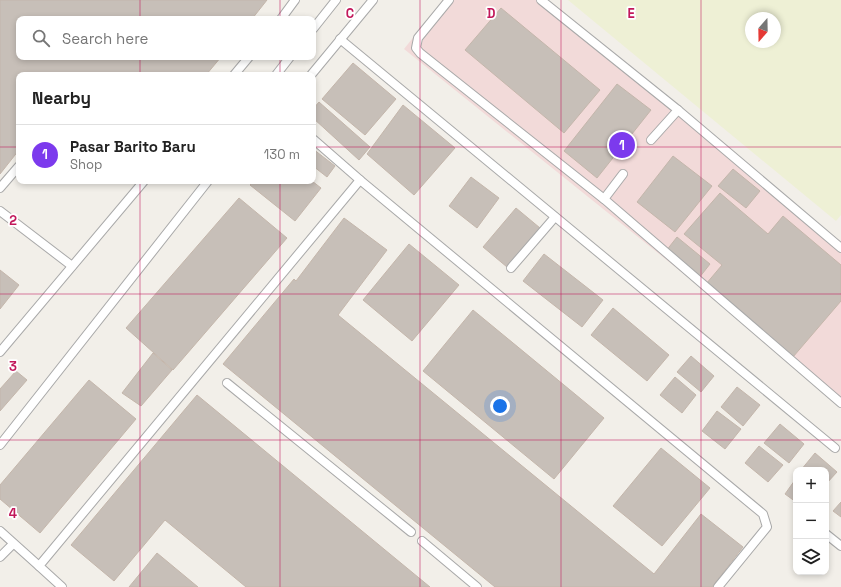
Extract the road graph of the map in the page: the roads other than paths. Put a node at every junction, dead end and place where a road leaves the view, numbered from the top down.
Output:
1 (295, 0) edge
2 (336, 0) edge
3 (373, 0) edge
4 (449, 0) edge
5 (541, 0) edge
6 (283, 16) edge
7 (316, 25) edge
8 (340, 39) junction
9 (246, 60) edge
10 (288, 60) edge
11 (236, 72) edge
12 (278, 72) edge
13 (313, 72) edge
14 (678, 110) junction
15 (651, 140) dead end
16 (316, 142) edge
17 (16, 169) edge
18 (623, 174) dead end
19 (360, 180) junction
20 (141, 184) edge
21 (206, 184) edge
22 (0, 188) edge
23 (604, 198) junction
24 (0, 210) edge
25 (555, 217) junction
26 (841, 248) edge
27 (72, 266) junction
28 (511, 268) dead end
29 (0, 352) edge
30 (227, 383) dead end
31 (841, 403) edge
32 (0, 445) edge
33 (835, 448) dead end
34 (0, 531) edge
35 (411, 532) dead end
36 (829, 536) edge
37 (422, 541) dead end
38 (13, 544) junction
39 (841, 546) edge
40 (0, 557) edge
41 (39, 566) junction
42 (62, 587) edge
43 (477, 587) edge
44 (718, 587) edge

1 - 6 lane
2 - 7 lane
3 - 8 lane
4 - 23 lane
5 - 14 lane
8 - 13 lane
8 - 25 lane
9 - 11 lane
10 - 12 lane
14 - 15 lane
14 - 26 lane
16 - 19 lane
17 - 22 lane
18 - 23 lane
19 - 41 lane
19 - 44 lane
20 - 27 lane
21 - 32 lane
23 - 31 lane
24 - 27 lane
25 - 28 lane
25 - 33 lane
27 - 29 lane
30 - 35 lane
34 - 38 lane
36 - 39 lane
37 - 43 lane
38 - 40 lane
38 - 41 lane
41 - 42 lane

